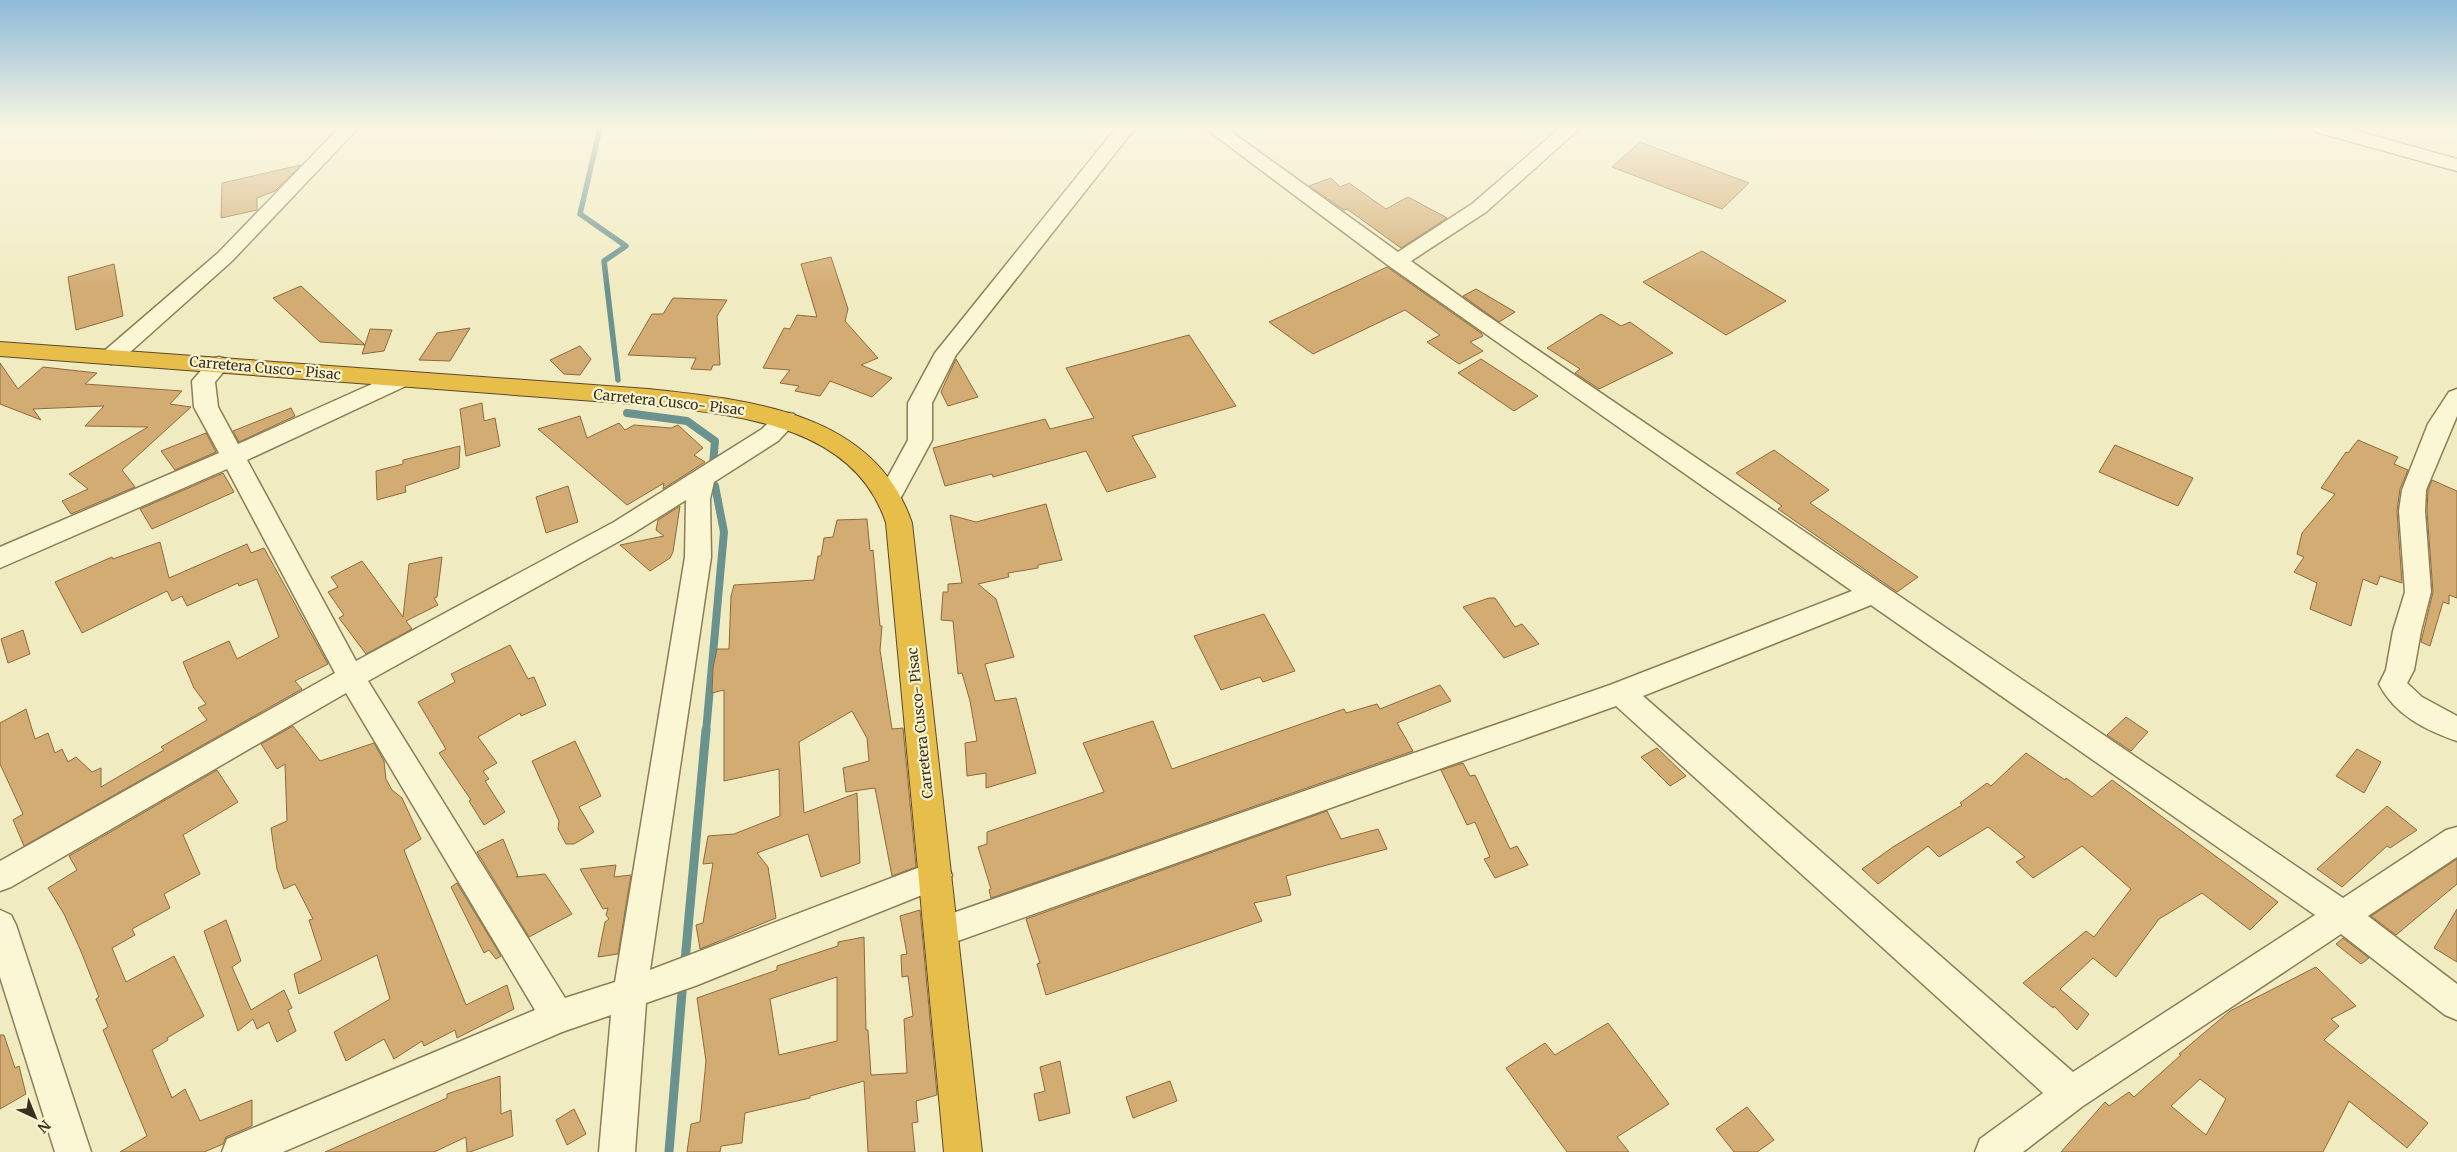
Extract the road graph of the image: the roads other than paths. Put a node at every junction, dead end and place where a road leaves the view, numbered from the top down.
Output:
1 (298, 182) edge
2 (1083, 182) edge
3 (1287, 182) edge
4 (1509, 182) edge
5 (1396, 262) junction
6 (0, 348) edge
7 (111, 357) junction
8 (219, 364) junction
9 (400, 380) junction
10 (2457, 397) edge
11 (786, 420) junction
12 (232, 457) junction
13 (702, 480) junction
14 (889, 497) junction
15 (0, 558) edge
16 (1874, 593) junction
17 (351, 676) junction
18 (1620, 693) junction
19 (2457, 729) edge
20 (2457, 840) edge
21 (936, 875) junction
22 (0, 877) edge
23 (2343, 916) junction
24 (0, 925) edge
25 (941, 932) junction
26 (630, 993) junction
27 (2457, 1004) edge
28 (558, 1017) junction
29 (2071, 1094) junction
30 (73, 1152) edge
31 (240, 1152) edge
32 (617, 1152) edge
33 (963, 1152) edge
34 (1993, 1152) edge

1 - 7 street
2 - 14 street
3 - 5 street
4 - 5 street
5 - 16 street
6 - 7 highway, Carretera Cusco- Pisac
7 - 8 highway, Carretera Cusco- Pisac
8 - 9 highway, Carretera Cusco- Pisac
8 - 12 street
9 - 11 highway, Carretera Cusco- Pisac
9 - 12 street
10 - 19 street
11 - 13 street
11 - 14 highway, Carretera Cusco- Pisac
12 - 15 street
12 - 17 street
13 - 17 street
13 - 26 street
14 - 21 highway, Carretera Cusco- Pisac
16 - 18 street
16 - 23 street
17 - 22 street
17 - 28 street
18 - 25 street
18 - 29 street
20 - 23 street
21 - 25 highway, Carretera Cusco- Pisac
21 - 26 street
23 - 27 street
23 - 29 street
24 - 30 street
25 - 33 highway, Carretera Cusco- Pisac
26 - 28 street
26 - 32 street
28 - 31 street
29 - 34 street

